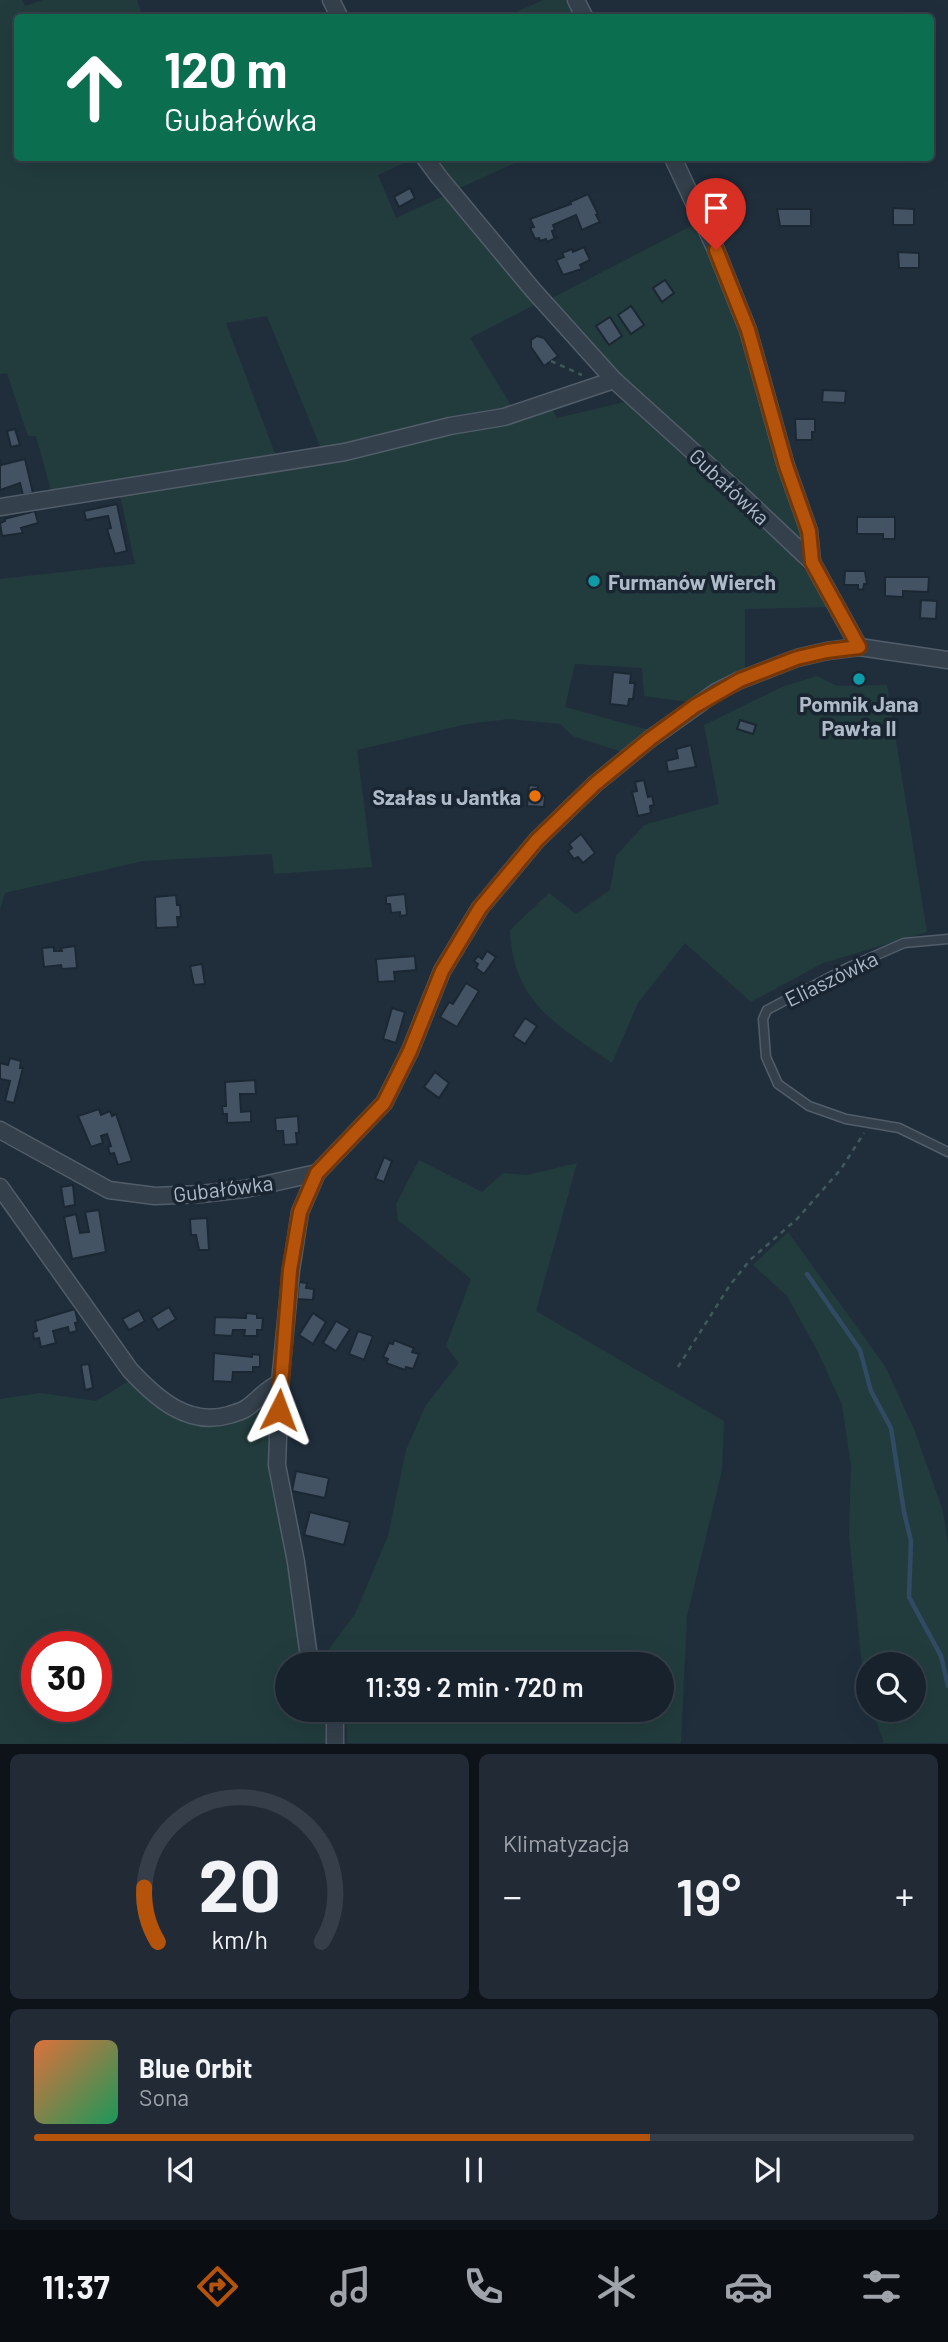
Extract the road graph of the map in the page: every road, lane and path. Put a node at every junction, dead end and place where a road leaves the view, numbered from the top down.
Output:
1 (427, 161) edge
2 (674, 161) edge
3 (551, 361) dead end
4 (607, 383) junction
5 (0, 507) edge
6 (812, 562) junction
7 (859, 647) junction
8 (948, 660) edge
9 (948, 939) edge
10 (868, 1122) junction
11 (0, 1130) edge
12 (948, 1152) edge
13 (317, 1173) junction
14 (0, 1187) edge
15 (678, 1367) dead end
16 (280, 1383) junction
17 (308, 1652) edge
18 (335, 1722) edge
19 (335, 1744) edge

1 - 4 street, Gubałówka
2 - 6 street
3 - 4 path
4 - 5 street
4 - 6 street, Gubałówka
6 - 7 street, Gubałówka
7 - 8 street
7 - 13 street
9 - 10 lane, Eliaszówka
10 - 12 lane, Eliaszówka
10 - 15 path
11 - 13 street, Gubałówka
13 - 16 street
14 - 16 street
16 - 17 street
18 - 19 street

